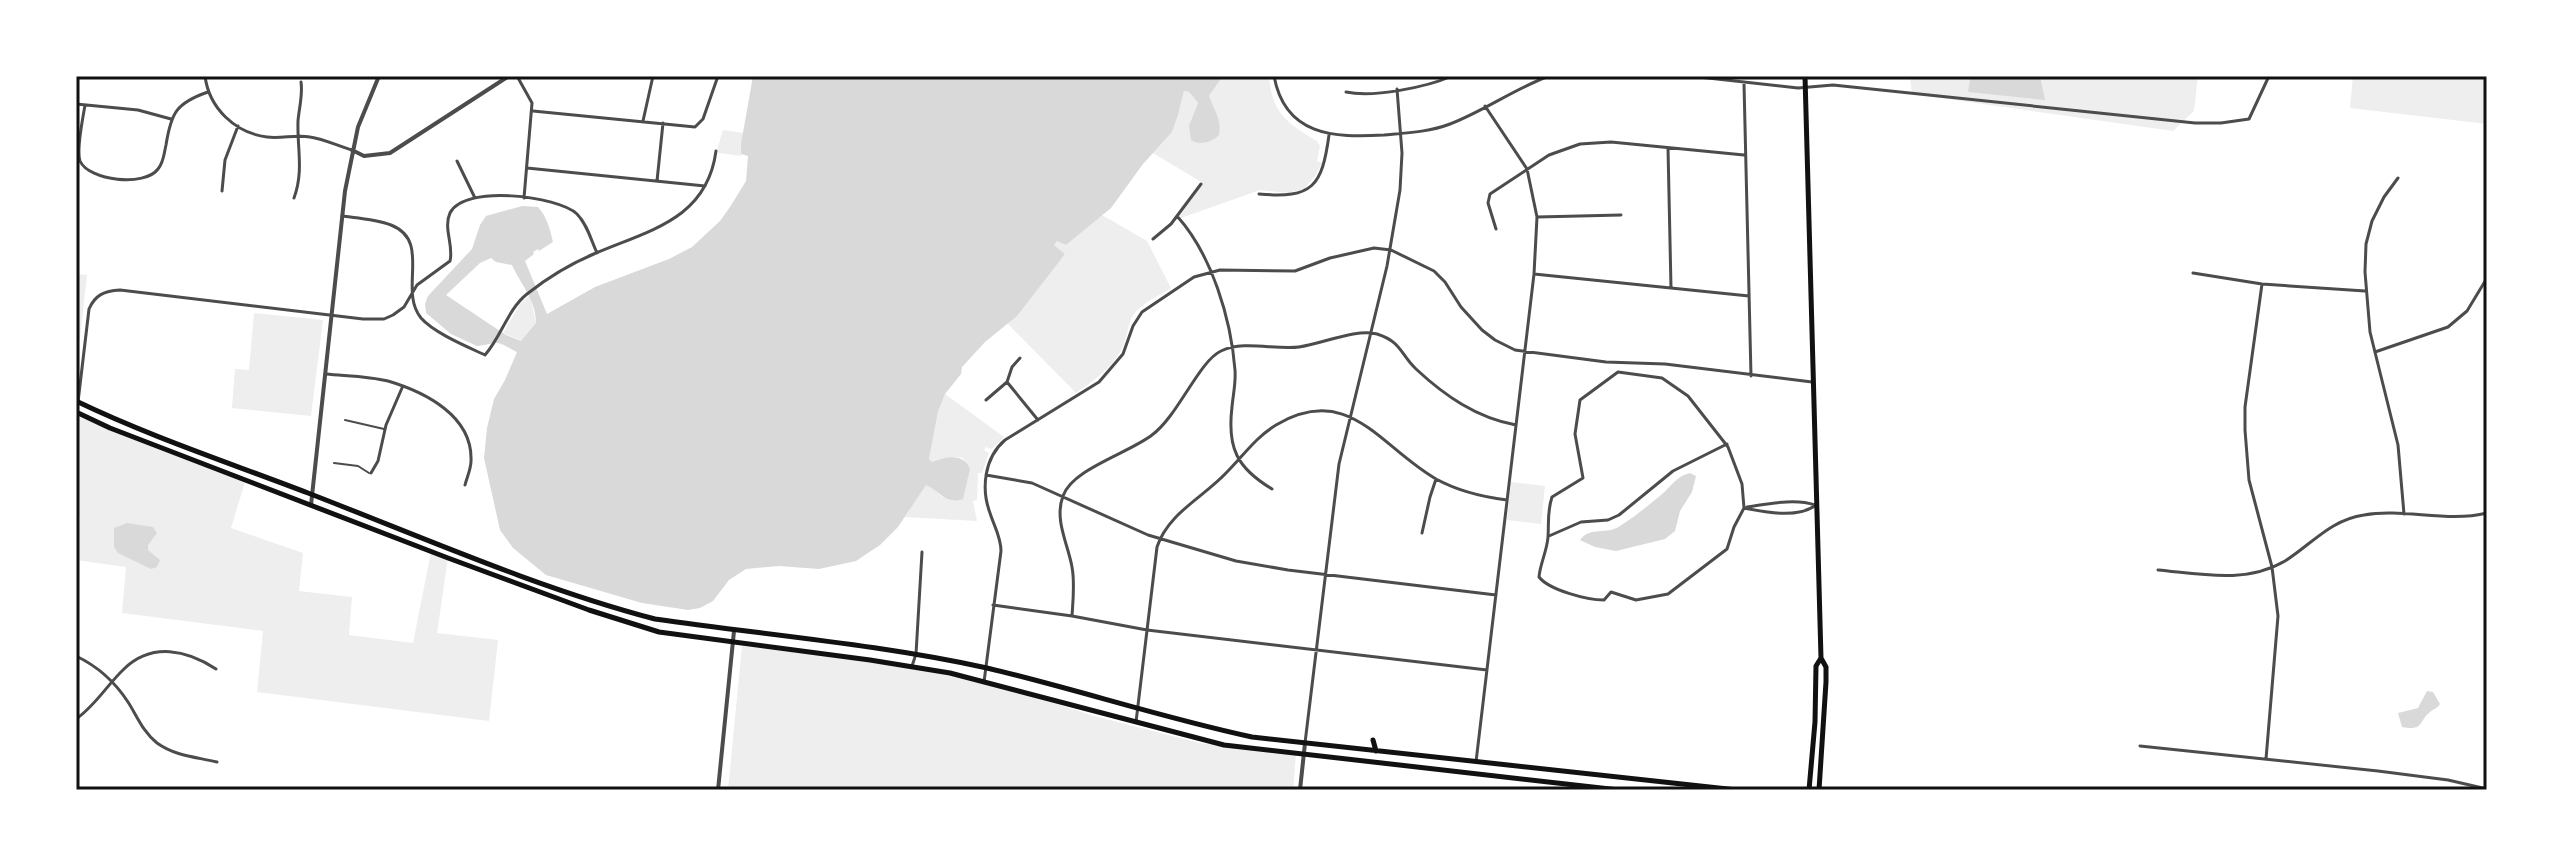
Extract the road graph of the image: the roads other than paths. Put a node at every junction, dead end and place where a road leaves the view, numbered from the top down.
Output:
1 (205, 76) edge
2 (379, 76) edge
3 (509, 76) edge
4 (517, 76) edge
5 (653, 76) edge
6 (718, 76) edge
7 (1274, 76) edge
8 (1452, 76) edge
9 (1549, 76) edge
10 (1690, 76) edge
11 (1805, 76) edge
12 (2269, 76) edge
13 (301, 82) dead end
14 (1744, 83) junction
15 (1806, 86) junction
16 (1397, 89) junction
17 (208, 92) junction
18 (1346, 92) dead end
19 (76, 104) edge
20 (85, 105) junction
21 (1485, 106) junction
22 (533, 111) junction
23 (171, 119) junction
24 (643, 121) junction
25 (663, 123) junction
26 (238, 126) junction
27 (1401, 134) junction
28 (1329, 135) junction
29 (299, 136) junction
30 (1668, 148) junction
31 (352, 150) junction
32 (716, 151) dead end
33 (1744, 155) junction
34 (457, 161) dead end
35 (527, 168) junction
36 (1527, 169) junction
37 (2398, 178) dead end
38 (657, 181) junction
39 (1201, 184) dead end
40 (705, 186) junction
41 (222, 191) dead end
42 (1259, 194) dead end
43 (294, 198) dead end
44 (475, 198) junction
45 (524, 198) junction
46 (1621, 215) dead end
47 (342, 216) junction
48 (1177, 216) junction
49 (1537, 217) junction
50 (1496, 229) dead end
51 (1153, 239) dead end
52 (1391, 250) junction
53 (597, 253) junction
54 (1212, 272) junction
55 (2193, 273) dead end
56 (1534, 274) junction
57 (2487, 278) edge
58 (2262, 284) junction
59 (1671, 288) junction
60 (2365, 291) junction
61 (1749, 296) junction
62 (411, 297) junction
63 (331, 314) junction
64 (1372, 333) junction
65 (1231, 347) junction
66 (1525, 351) junction
67 (2375, 352) junction
68 (1020, 358) dead end
69 (325, 374) junction
70 (1751, 376) junction
71 (1007, 382) junction
72 (1814, 383) junction
73 (402, 387) junction
74 (986, 400) dead end
75 (77, 402) edge
76 (76, 412) edge
77 (1350, 415) junction
78 (345, 420) dead end
79 (1038, 420) junction
80 (1516, 425) junction
81 (385, 429) junction
82 (1727, 444) junction
83 (1238, 460) junction
84 (334, 463) dead end
85 (371, 473) joint
86 (986, 475) junction
87 (1436, 479) junction
88 (465, 485) dead end
89 (1272, 489) dead end
90 (312, 494) junction
91 (1063, 495) junction
92 (1507, 500) junction
93 (311, 505) junction
94 (1816, 505) junction
95 (1744, 508) junction
96 (2487, 513) edge
97 (2404, 514) junction
98 (1422, 533) dead end
99 (1548, 536) junction
100 (1159, 539) junction
101 (922, 552) dead end
102 (2272, 567) junction
103 (2158, 570) dead end
104 (1326, 575) junction
105 (1496, 595) junction
106 (993, 605) junction
107 (1072, 616) junction
108 (1147, 630) junction
109 (734, 631) junction
110 (733, 642) junction
111 (1318, 650) junction
112 (916, 654) junction
113 (76, 656) edge
114 (1821, 658) junction
115 (912, 666) junction
116 (988, 668) junction
117 (216, 669) dead end
118 (1487, 670) junction
119 (984, 682) junction
120 (112, 683) junction
121 (1137, 710) junction
122 (76, 719) edge
123 (1136, 722) junction
124 (1305, 743) junction
125 (2140, 746) dead end
126 (1366, 750) junction
127 (1376, 751) junction
128 (1393, 752) junction
129 (1304, 754) junction
130 (2266, 759) junction
131 (217, 762) dead end
132 (1476, 762) junction
133 (1391, 765) junction
134 (2487, 789) edge
135 (718, 790) edge
136 (1300, 790) edge
137 (1619, 790) edge
138 (1737, 790) edge
139 (1809, 790) edge
140 (1819, 790) edge

1 - 17 street
2 - 31 street
3 - 31 street
4 - 22 street
5 - 24 street
6 - 25 street
7 - 28 street
8 - 16 street
9 - 21 street
10 - 14 street
11 - 15 main road
12 - 15 street
13 - 29 street
14 - 15 street
14 - 33 street
15 - 72 main road
16 - 18 street
16 - 27 street
17 - 23 street
17 - 26 street
19 - 20 street
20 - 23 street
20 - 23 street
21 - 27 street
21 - 36 street
22 - 24 street
22 - 35 street
24 - 25 street
25 - 38 street
26 - 29 street
26 - 41 street
27 - 28 street
27 - 52 street
28 - 42 street
29 - 31 street
29 - 43 street
30 - 33 street
30 - 36 street
30 - 59 street
31 - 47 street
32 - 40 street
33 - 61 street
34 - 44 street
35 - 38 street
35 - 45 street
36 - 49 street
36 - 50 street
37 - 60 street
38 - 40 street
39 - 48 street
40 - 53 street
44 - 45 street
44 - 62 street
45 - 53 street
46 - 49 street
47 - 62 street
47 - 63 street
48 - 51 street
48 - 54 street
49 - 56 street
52 - 54 street
52 - 64 street
52 - 66 street
53 - 62 street
54 - 65 street
54 - 79 street
55 - 58 street
56 - 59 street
56 - 66 street
57 - 67 street
58 - 60 street
58 - 102 street
59 - 61 street
60 - 67 street
61 - 70 street
62 - 63 street
63 - 69 street
63 - 75 street
64 - 65 street
64 - 77 street
64 - 80 street
65 - 83 street
65 - 91 street
66 - 70 street
66 - 80 street
67 - 97 street
68 - 71 street
69 - 73 street
69 - 90 street
70 - 72 street
71 - 74 street
71 - 79 street
72 - 94 main road
73 - 81 street
73 - 88 street
75 - 90 main road
76 - 93 main road
77 - 83 street
77 - 87 street
77 - 104 street
78 - 81 lane
79 - 86 street
80 - 92 street
81 - 85 street
82 - 95 street
82 - 99 street
82 - 99 street
83 - 89 street
83 - 100 street
84 - 85 lane
86 - 91 street
86 - 106 street
87 - 92 street
87 - 98 street
90 - 93 street
90 - 109 main road
91 - 100 street
91 - 107 street
92 - 105 street
93 - 110 main road
94 - 95 street
94 - 95 street
94 - 114 main road
95 - 99 street
96 - 97 street
97 - 102 street
100 - 104 street
100 - 108 street
101 - 112 street
102 - 103 street
102 - 130 street
104 - 105 street
104 - 111 street
105 - 118 street
106 - 107 street
106 - 116 street
107 - 108 street
108 - 111 street
108 - 121 street
109 - 110 street
109 - 112 main road
110 - 115 main road
110 - 135 street
111 - 118 street
111 - 124 street
112 - 115 street
112 - 116 main road
113 - 120 street
114 - 139 main road
114 - 140 main road
115 - 119 main road
116 - 119 street
116 - 121 main road
117 - 120 street
118 - 132 street
119 - 123 main road
120 - 122 street
120 - 131 street
121 - 123 street
121 - 124 main road
123 - 129 main road
124 - 126 main road
124 - 129 street
125 - 130 street
126 - 127 main road
126 - 127 main road
127 - 128 main road
128 - 132 main road
128 - 133 main road
129 - 133 main road
129 - 136 street
130 - 134 street
132 - 138 main road
133 - 137 main road

